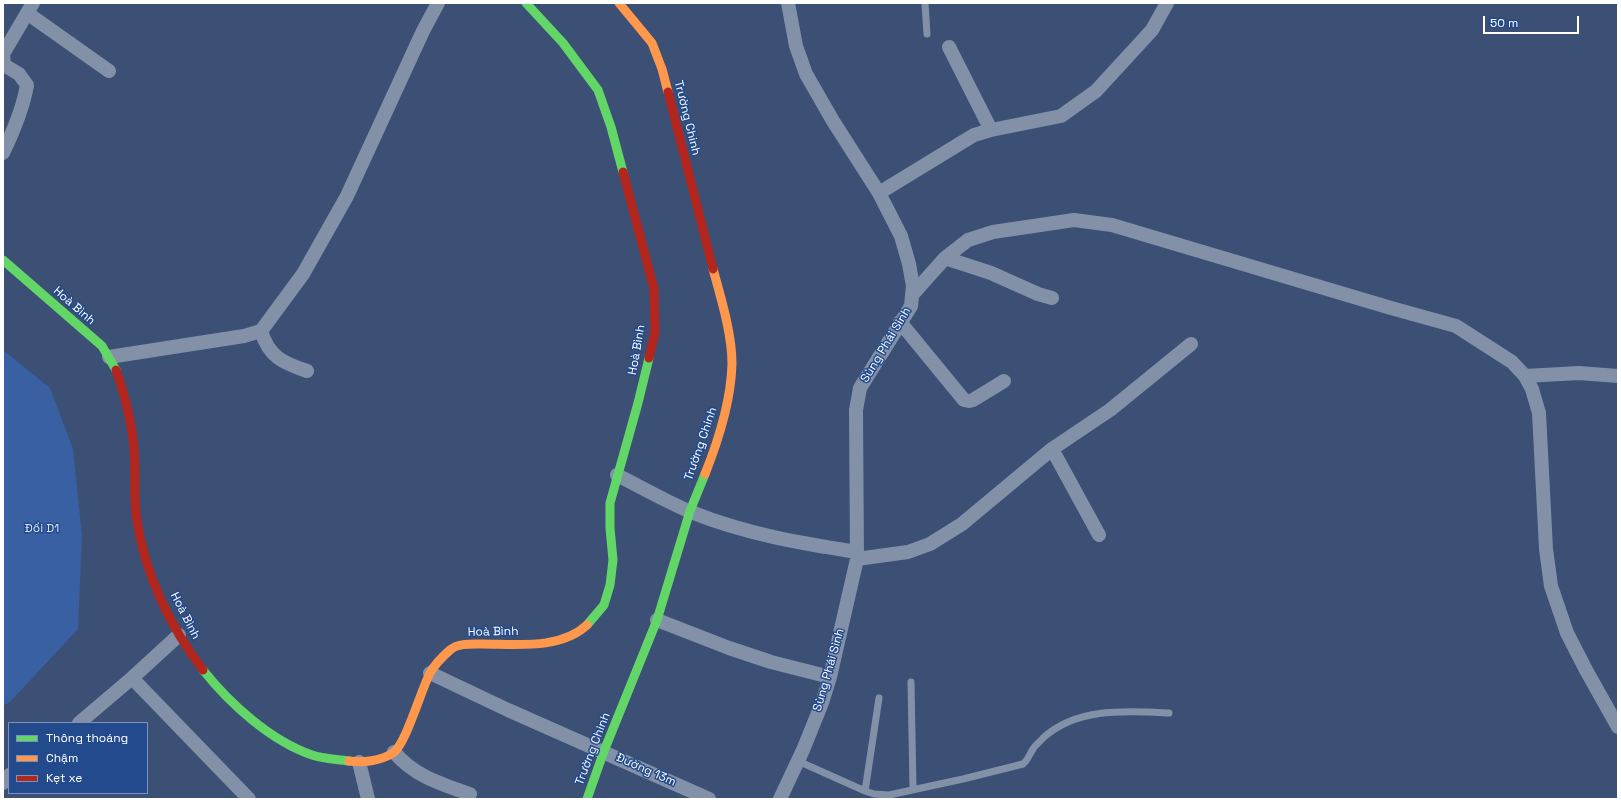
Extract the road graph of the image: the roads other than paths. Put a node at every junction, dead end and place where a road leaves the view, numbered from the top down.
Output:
1 (438, 3) edge
2 (526, 3) edge
3 (619, 3) edge
4 (788, 3) edge
5 (925, 3) edge
6 (1167, 3) edge
7 (30, 8) edge
8 (927, 34) dead end
9 (949, 47) dead end
10 (109, 71) dead end
11 (991, 130) junction
12 (3, 153) edge
13 (879, 193) junction
14 (945, 258) junction
15 (3, 260) edge
16 (912, 295) junction
17 (1052, 298) dead end
18 (900, 322) junction
19 (261, 331) junction
20 (1191, 344) dead end
21 (109, 357) junction
22 (307, 371) dead end
23 (1524, 376) junction
24 (1618, 376) edge
25 (1004, 381) dead end
26 (1052, 449) junction
27 (617, 475) junction
28 (690, 511) junction
29 (1099, 535) dead end
30 (857, 555) junction
31 (657, 620) junction
32 (179, 635) junction
33 (430, 673) junction
34 (830, 677) junction
35 (132, 678) junction
36 (911, 682) dead end
37 (880, 698) dead end
38 (1169, 713) dead end
39 (80, 722) edge
40 (1618, 727) edge
41 (604, 751) junction
42 (394, 752) junction
43 (798, 761) junction
44 (358, 762) junction
45 (913, 789) junction
46 (866, 791) junction
47 (470, 794) dead end
48 (250, 799) edge
49 (368, 799) edge
50 (587, 799) edge
51 (709, 799) edge
52 (780, 799) edge

1 - 19 street
2 - 27 street, Hoà Bình
3 - 28 street, Trường Chinh
4 - 13 street, Sùng Phái Sinh
5 - 8 lane
6 - 11 street
7 - 10 street
7 - 12 street
9 - 11 street
11 - 13 street
13 - 16 street, Sùng Phái Sinh
14 - 16 street
14 - 17 street
14 - 23 street
15 - 21 street, Hoà Bình
16 - 18 street, Sùng Phái Sinh
18 - 25 street
18 - 30 street, Sùng Phái Sinh
19 - 21 street
19 - 22 street
20 - 26 street
21 - 32 street, Hoà Bình
23 - 24 street
23 - 40 street
26 - 29 street
26 - 30 street
27 - 28 street
27 - 33 street, Hoà Bình
28 - 30 street
28 - 31 street, Trường Chinh
30 - 34 street, Sùng Phái Sinh
31 - 34 street
31 - 41 street, Trường Chinh
32 - 35 street
32 - 44 street, Hoà Bình
33 - 41 street, Đường 13m
33 - 42 street, Hoà Bình
34 - 43 street, Sùng Phái Sinh
35 - 39 street
35 - 48 street
36 - 45 lane
37 - 46 lane
38 - 45 lane
41 - 50 street, Trường Chinh
41 - 51 street, Đường 13m
42 - 44 street, Hoà Bình
42 - 47 street
43 - 46 lane
43 - 52 street, Sùng Phái Sinh
44 - 49 street
45 - 46 lane

